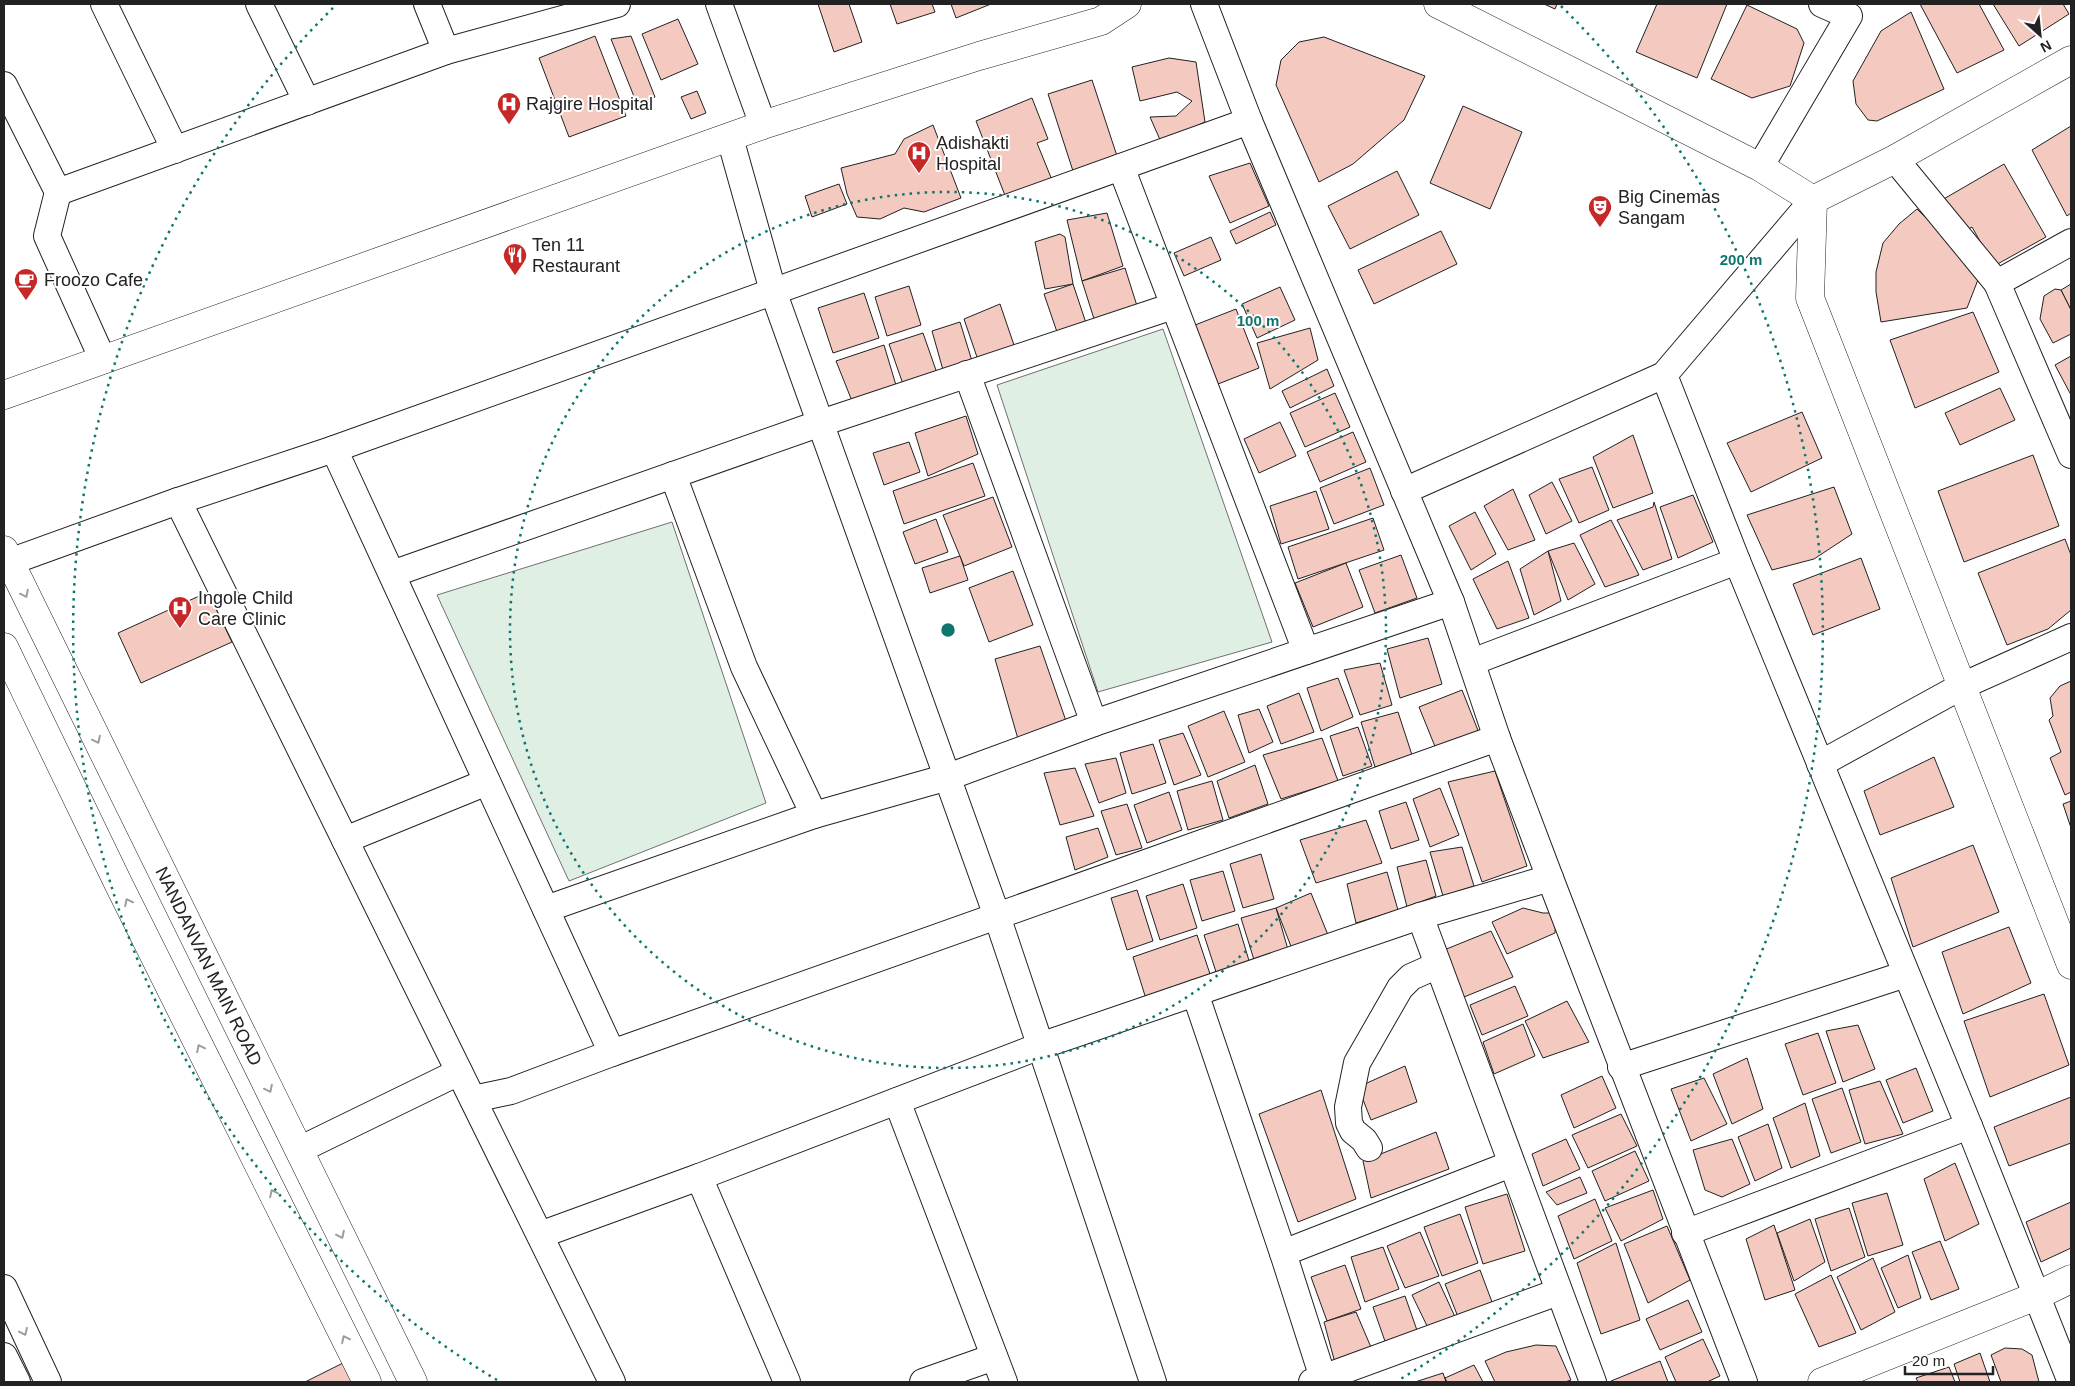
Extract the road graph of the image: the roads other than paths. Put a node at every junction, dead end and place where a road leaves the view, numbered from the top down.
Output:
1 (104, 4) edge
2 (260, 4) edge
3 (427, 4) edge
4 (617, 4) edge
5 (719, 4) edge
6 (1127, 4) edge
7 (1204, 4) edge
8 (1438, 4) edge
9 (1822, 4) edge
10 (1857, 10) edge
11 (446, 51) junction
12 (2071, 60) edge
13 (4, 86) edge
14 (307, 102) junction
15 (1249, 122) junction
16 (763, 125) junction
17 (730, 138) junction
18 (174, 150) junction
19 (1895, 159) junction
20 (1121, 167) junction
21 (1760, 167) junction
22 (58, 192) junction
23 (1813, 200) junction
24 (2071, 242) edge
25 (1997, 283) junction
26 (773, 291) junction
27 (1174, 306) junction
28 (102, 360) junction
29 (967, 374) junction
30 (1664, 375) junction
31 (4, 395) edge
32 (821, 423) junction
33 (334, 449) junction
34 (2071, 452) edge
35 (673, 475) junction
36 (1404, 491) junction
37 (178, 501) junction
38 (6, 558) edge
39 (1737, 561) junction
40 (392, 574) junction
41 (1451, 602) junction
42 (2071, 637) edge
43 (4, 647) edge
44 (1306, 651) junction
45 (1472, 662) junction
46 (1962, 686) junction
47 (1094, 723) junction
48 (1497, 738) junction
49 (1820, 764) junction
50 (948, 777) junction
51 (487, 782) junction
52 (814, 815) junction
53 (345, 840) junction
54 (1550, 878) junction
55 (546, 909) junction
56 (997, 916) junction
57 (1420, 916) junction
58 (1438, 966) junction
59 (2071, 966) edge
60 (1906, 974) junction
61 (1196, 993) junction
62 (1040, 1046) junction
63 (612, 1053) junction
64 (1621, 1067) junction
65 (459, 1072) junction
66 (473, 1099) junction
67 (897, 1101) junction
68 (1969, 1126) junction
69 (1369, 1148) dead end
70 (299, 1150) junction
71 (1511, 1164) junction
72 (699, 1177) junction
73 (1685, 1233) junction
74 (540, 1235) junction
75 (1283, 1253) junction
76 (2071, 1279) edge
77 (4, 1288) edge
78 (1558, 1292) junction
79 (2036, 1296) junction
80 (4, 1356) edge
81 (994, 1357) junction
82 (1317, 1380) edge
83 (17, 1382) edge
84 (48, 1382) edge
85 (367, 1382) edge
86 (413, 1382) edge
87 (612, 1382) edge
88 (787, 1382) edge
89 (923, 1382) edge
90 (1004, 1382) edge
91 (1153, 1382) edge
92 (1593, 1382) edge
93 (1744, 1382) edge
94 (1822, 1382) edge
95 (2071, 1382) edge

1 - 18 street
2 - 14 street
3 - 11 street
4 - 11 street
5 - 16 street
6 - 16 street
7 - 15 street
8 - 21 street
9 - 10 street
10 - 21 street
11 - 14 street
12 - 19 street
13 - 22 street
14 - 18 street
15 - 20 street
15 - 36 street
16 - 17 street
17 - 26 street
17 - 28 street
18 - 22 street
19 - 23 street
19 - 25 street
20 - 26 street
20 - 27 street
21 - 23 street
22 - 28 street
23 - 30 street
23 - 46 street
24 - 25 street
25 - 34 street
26 - 32 street
26 - 33 street
27 - 29 street
27 - 44 street
28 - 31 street
29 - 32 street
29 - 47 street
30 - 36 street
30 - 39 street
32 - 35 street
32 - 50 street
33 - 37 street
33 - 40 street
35 - 40 street
35 - 52 street
36 - 41 street
37 - 38 street
37 - 53 street
38 -> 70 street, NANDANVAN MAIN ROAD
39 - 45 street
39 - 49 street
40 - 51 street
41 - 44 street
41 - 45 street
42 - 46 street
85 -> 43 street
44 - 47 street
45 - 48 street
46 - 49 street
46 - 59 street
47 - 50 street
48 - 54 street
48 - 56 street
49 - 60 street
50 - 52 street
50 - 56 street
51 - 53 street
51 - 55 street
52 - 55 street
53 - 65 street
54 - 57 street
54 - 64 street
55 - 63 street
56 - 62 street
56 - 63 street
57 - 58 street
57 - 61 street
58 - 69 street
58 - 71 street
60 - 64 street
60 - 68 street
61 - 62 street
61 - 75 street
62 - 67 street
62 - 91 street
63 - 66 street
64 - 73 street
65 - 66 street
65 - 70 street
66 - 74 street
67 - 72 street
67 - 81 street
68 - 73 street
68 - 79 street
70 -> 86 street, NANDANVAN MAIN ROAD
71 - 75 street
71 - 78 street
72 - 74 street
72 - 88 street
73 - 93 street
74 - 87 street
75 - 82 street
76 - 79 street
77 -> 84 street
78 - 82 street
78 - 92 street
79 - 94 street
79 - 95 street
80 - 83 street
81 - 89 street
81 - 90 street

